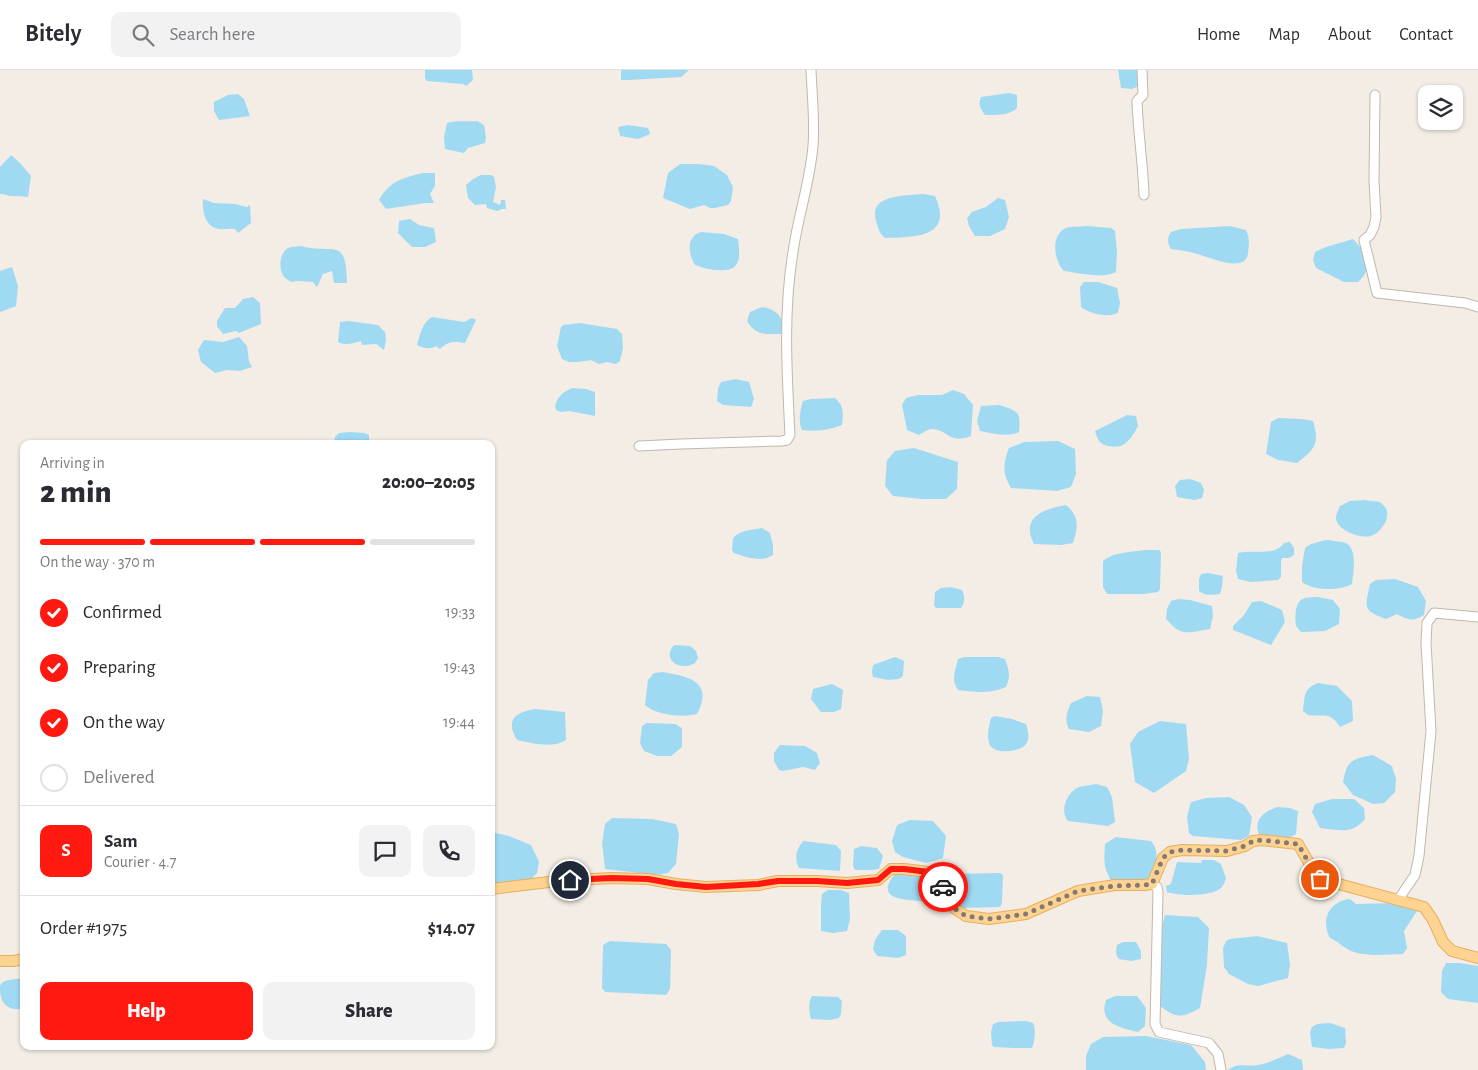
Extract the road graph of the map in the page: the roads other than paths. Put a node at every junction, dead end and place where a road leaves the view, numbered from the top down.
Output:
1 (811, 70) edge
2 (1142, 70) edge
3 (1375, 95) dead end
4 (1144, 195) dead end
5 (1478, 307) edge
6 (640, 446) dead end
7 (1478, 617) edge
8 (1152, 884) junction
9 (495, 889) edge
10 (1398, 900) junction
11 (1478, 958) edge
12 (20, 960) edge
13 (0, 961) edge
14 (1221, 1070) edge

1 - 6 street
2 - 4 street
3 - 5 street
7 - 10 street
8 - 9 main road
8 - 10 main road
8 - 14 street
10 - 11 main road
12 - 13 main road

